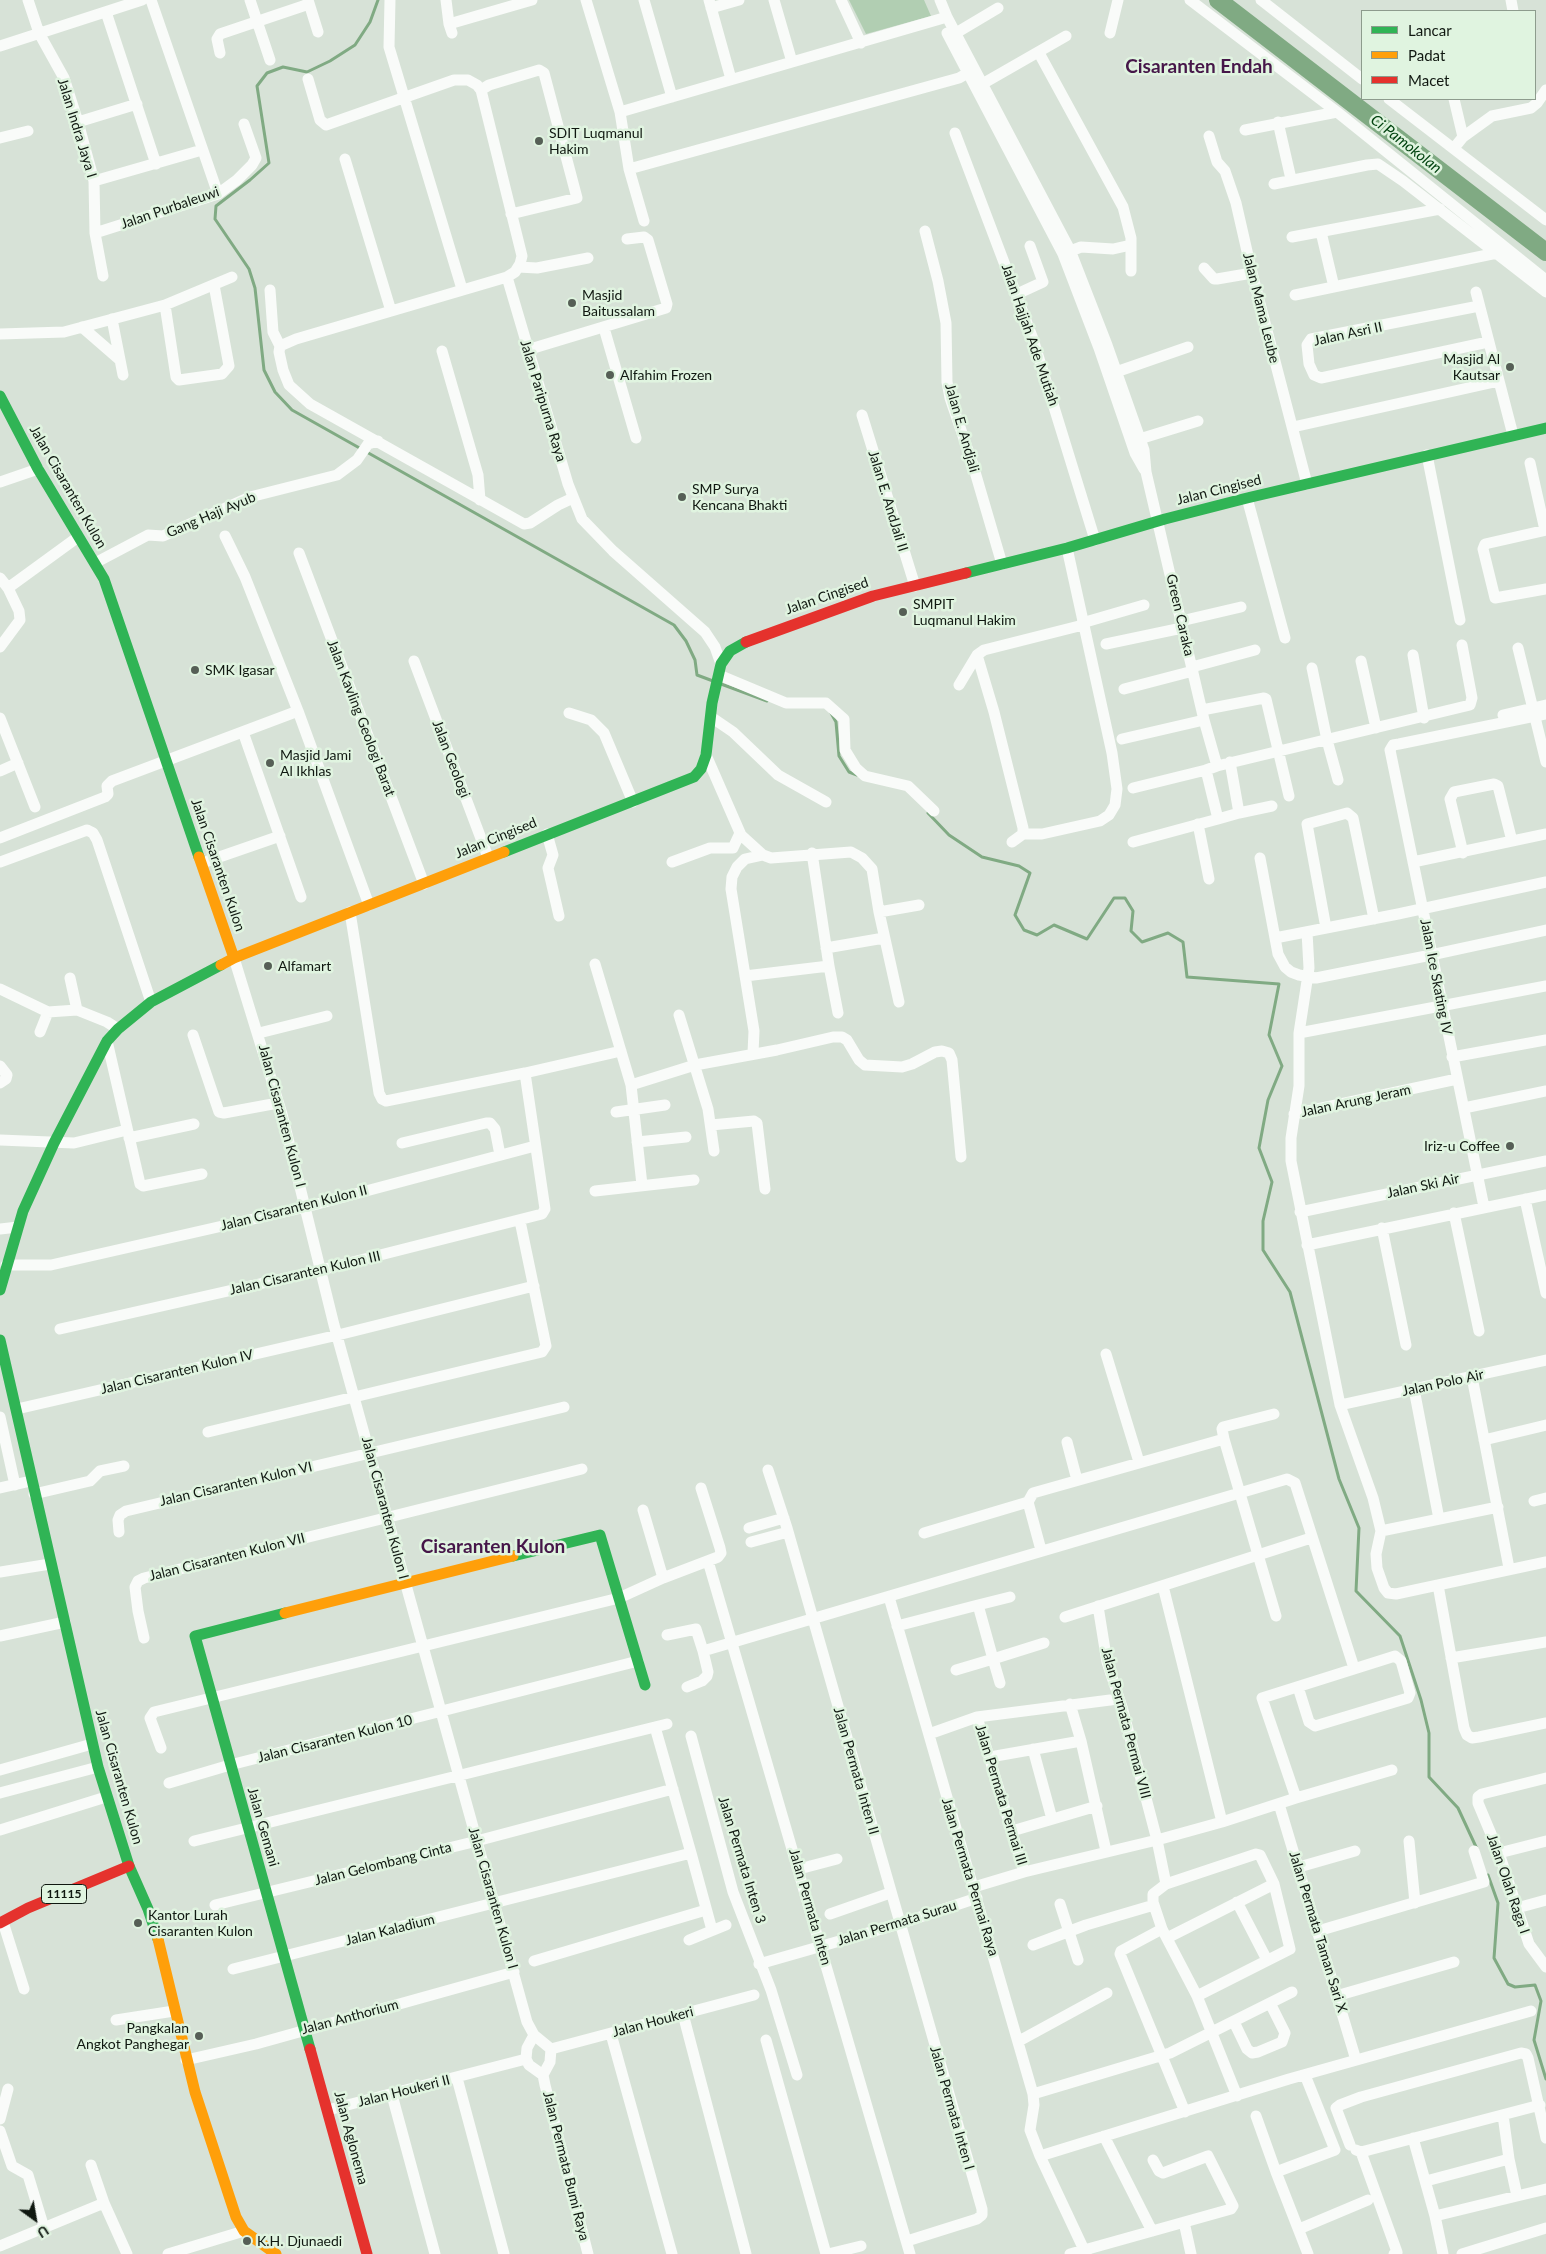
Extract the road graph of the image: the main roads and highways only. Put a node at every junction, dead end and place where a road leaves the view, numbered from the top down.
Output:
1 (0, 396) edge
2 (1546, 428) edge
3 (234, 958) junction
4 (5, 1258) edge
5 (0, 1290) edge
6 (0, 1340) edge
7 (2, 1362) edge
8 (4, 1380) edge
9 (645, 1685) dead end
10 (129, 1866) junction
11 (2, 1922) edge
12 (306, 2030) joint
13 (276, 2254) edge
14 (367, 2254) edge

1 - 3 main road, Jalan Cisaranten Kulon
2 - 3 main road, Jalan Cingised
3 - 4 main road
4 - 5 main road
6 - 7 main road, Jalan Cisaranten Kulon
7 - 8 main road, Jalan Cisaranten Kulon
8 - 10 main road, Jalan Cisaranten Kulon
9 - 12 main road, Jalan Gemani
10 - 11 main road, 11115
10 - 13 main road, Jalan Cisaranten Kulon
12 - 14 main road, Jalan Aglonema

